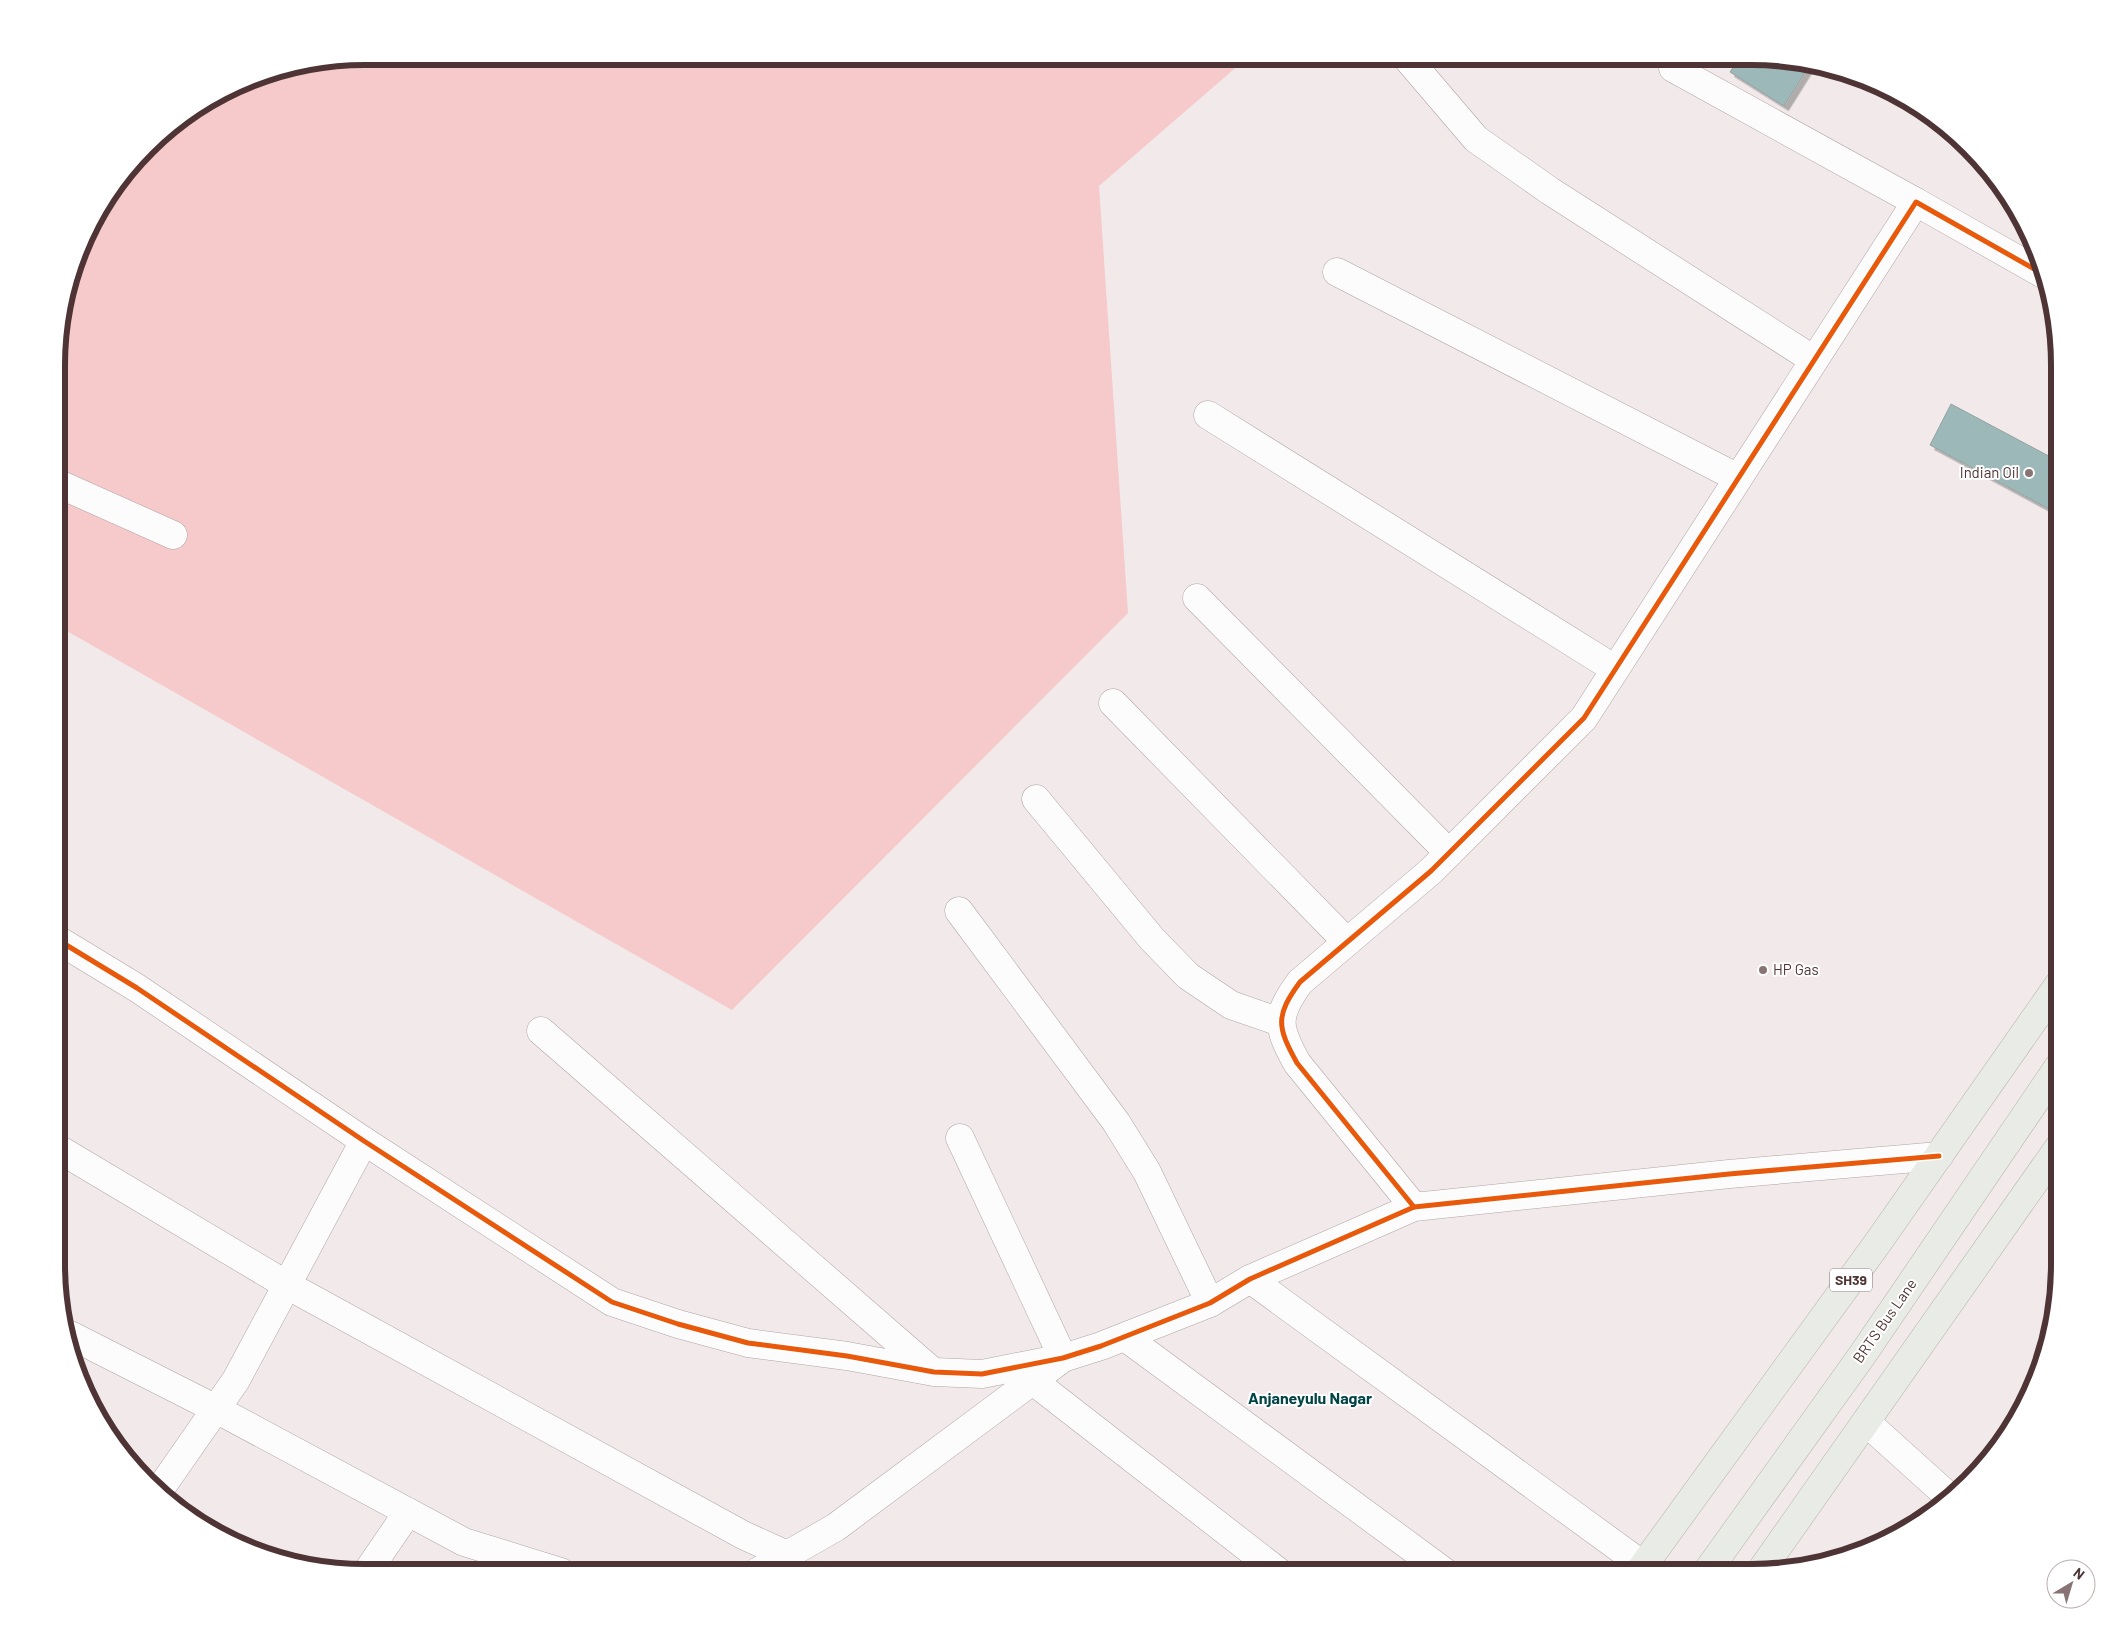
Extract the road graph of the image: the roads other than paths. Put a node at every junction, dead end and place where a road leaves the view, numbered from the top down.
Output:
1 (1413, 65) edge
2 (1673, 68) dead end
3 (1916, 202) junction
4 (2036, 270) edge
5 (1337, 272) dead end
6 (1814, 360) junction
7 (1208, 415) dead end
8 (1738, 478) junction
9 (65, 487) edge
10 (174, 535) dead end
11 (1197, 598) dead end
12 (1615, 669) junction
13 (1113, 704) dead end
14 (1036, 799) dead end
15 (1449, 854) junction
16 (959, 911) dead end
17 (1347, 942) junction
18 (65, 944) edge
19 (2051, 995) edge
20 (1280, 1022) junction
21 (541, 1031) dead end
22 (2051, 1078) edge
23 (960, 1138) dead end
24 (364, 1141) junction
25 (65, 1153) edge
26 (1939, 1156) junction
27 (2051, 1158) edge
28 (1414, 1206) junction
29 (1250, 1279) junction
30 (287, 1285) junction
31 (1210, 1303) junction
32 (74, 1337) edge
33 (1124, 1337) junction
34 (1063, 1358) junction
35 (934, 1372) junction
36 (1033, 1381) junction
37 (216, 1409) junction
38 (1866, 1422) junction
39 (163, 1486) edge
40 (1944, 1494) edge
41 (408, 1512) junction
42 (787, 1555) junction
43 (1766, 1563) edge
44 (372, 1564) edge
45 (536, 1564) edge
46 (771, 1564) edge
47 (1270, 1564) edge
48 (1434, 1564) edge
49 (1634, 1564) edge
50 (1645, 1564) edge
51 (1712, 1564) edge

1 - 6 street
2 - 3 street
3 - 4 street
3 - 6 street
5 - 8 street
6 - 8 street
7 - 12 street
8 - 12 street
9 - 10 street
11 - 15 street
12 - 15 street
13 - 17 street
14 - 20 street
15 - 17 street
16 - 31 street
17 - 20 street
18 - 24 street
19 - 26 main road, SH39
20 - 28 street
21 - 35 street
22 - 51 main road, BRTS Bus Lane
23 - 34 street
24 - 30 street
24 - 35 street
25 - 30 street
26 - 28 street
26 - 50 main road, SH39
27 - 38 main road
28 - 29 street
29 - 31 street
29 - 49 street
30 - 37 street
30 - 42 street
31 - 33 street
32 - 37 street
33 - 34 street
33 - 48 street
34 - 35 street
34 - 36 street
36 - 42 street
36 - 47 street
37 - 39 street
37 - 41 street
38 - 40 street
38 - 43 main road
41 - 44 street
41 - 45 street
42 - 46 street

